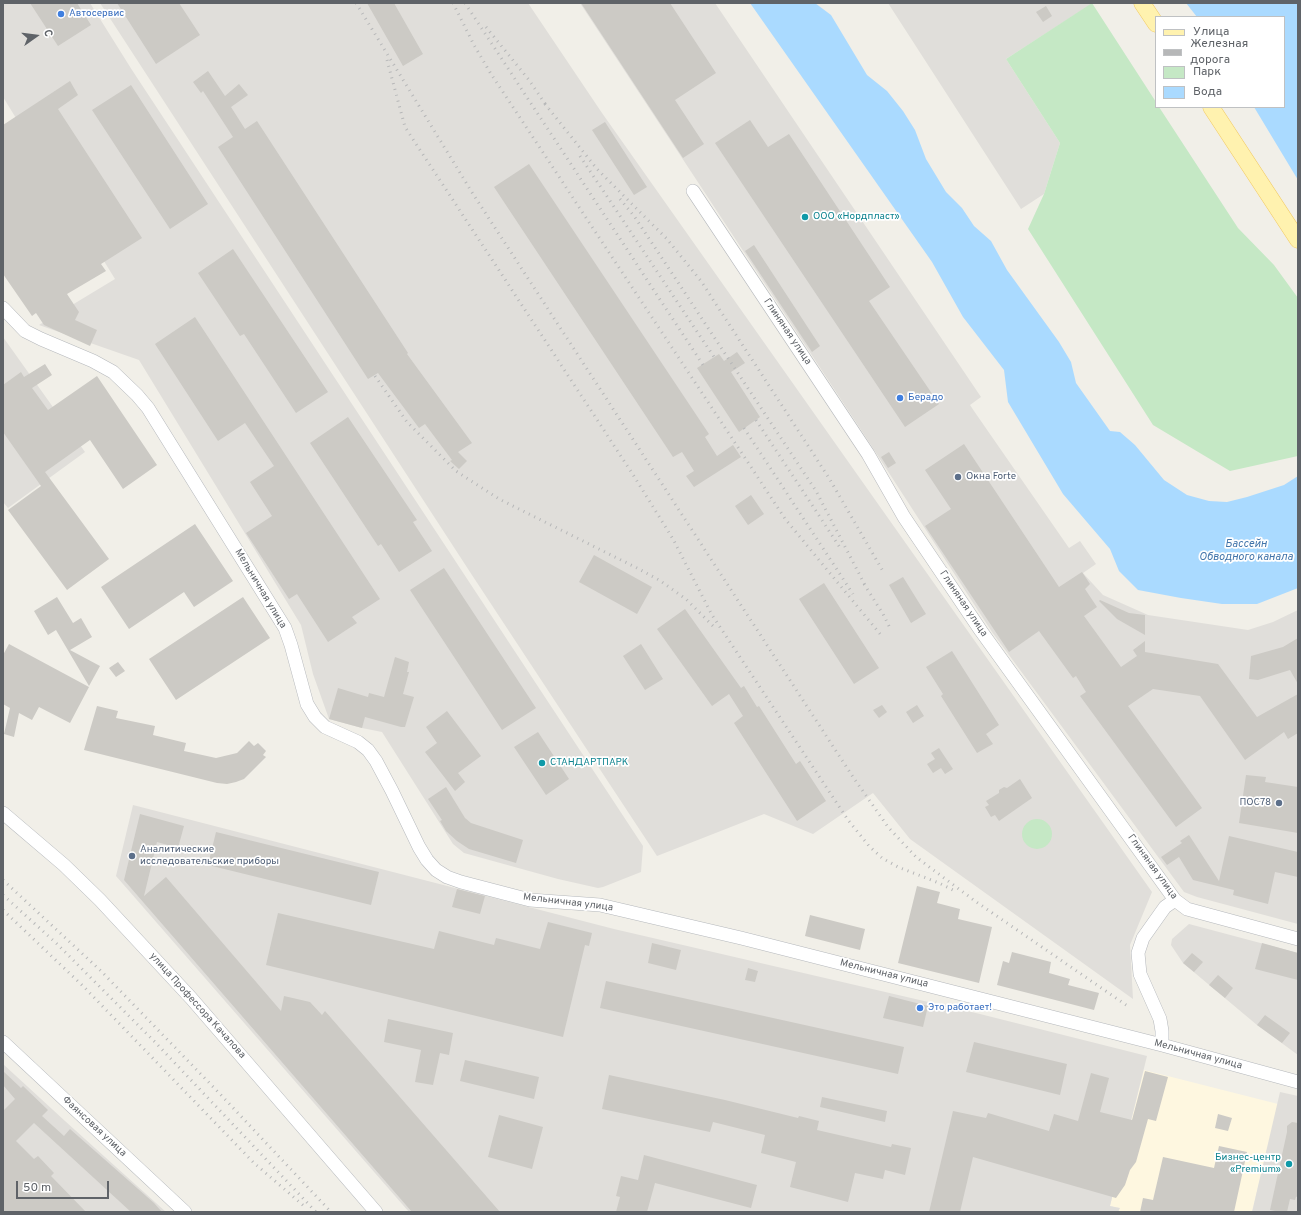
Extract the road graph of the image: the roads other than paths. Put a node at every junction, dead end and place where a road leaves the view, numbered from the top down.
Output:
1 (1142, 3) edge
2 (1155, 22) edge
3 (1212, 108) edge
4 (693, 191) dead end
5 (1298, 240) edge
6 (3, 308) edge
7 (3, 813) edge
8 (1175, 900) junction
9 (1298, 939) edge
10 (3, 1042) edge
11 (1162, 1044) junction
12 (1298, 1082) edge
13 (185, 1212) edge
14 (376, 1212) edge

1 - 2 main road
3 - 5 main road
4 - 8 street, Глиняная улица
6 - 11 street, Мельничная улица
7 - 14 street, улица Профессора Качалова
8 - 9 street, Глиняная улица
8 - 11 street
10 - 13 street, Фаянсовая улица
11 - 12 street, Мельничная улица

